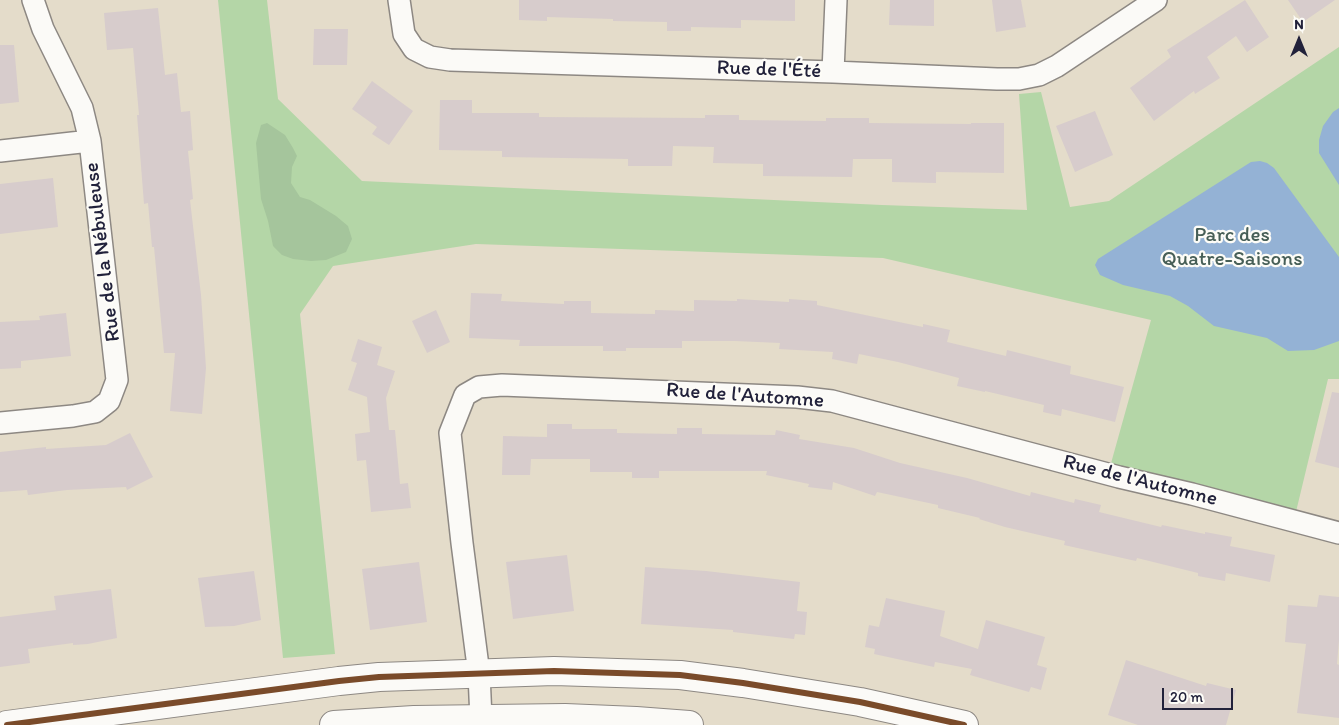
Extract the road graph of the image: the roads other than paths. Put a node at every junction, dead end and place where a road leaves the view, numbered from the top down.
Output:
1 (32, 0) edge
2 (399, 0) edge
3 (836, 0) edge
4 (1156, 0) edge
5 (832, 72) junction
6 (90, 141) junction
7 (0, 151) edge
8 (0, 423) edge
9 (1339, 533) edge
10 (479, 674) junction
11 (481, 719) junction
12 (912, 719) edge
13 (80, 721) edge
14 (7, 725) edge
15 (334, 725) edge
16 (689, 725) edge
17 (964, 725) edge

1 - 6 street, Rue de la Nébuleuse
2 - 5 street, Rue de l'Été
3 - 5 street
4 - 5 street, Rue de l'Été
6 - 7 street
6 - 8 street, Rue de la Nébuleuse
9 - 10 street, Rue de l'Automne
10 - 11 street, Rue de l'Automne
10 - 12 main road
10 - 13 main road
11 - 15 main road
11 - 16 main road
12 - 17 main road
13 - 14 main road

